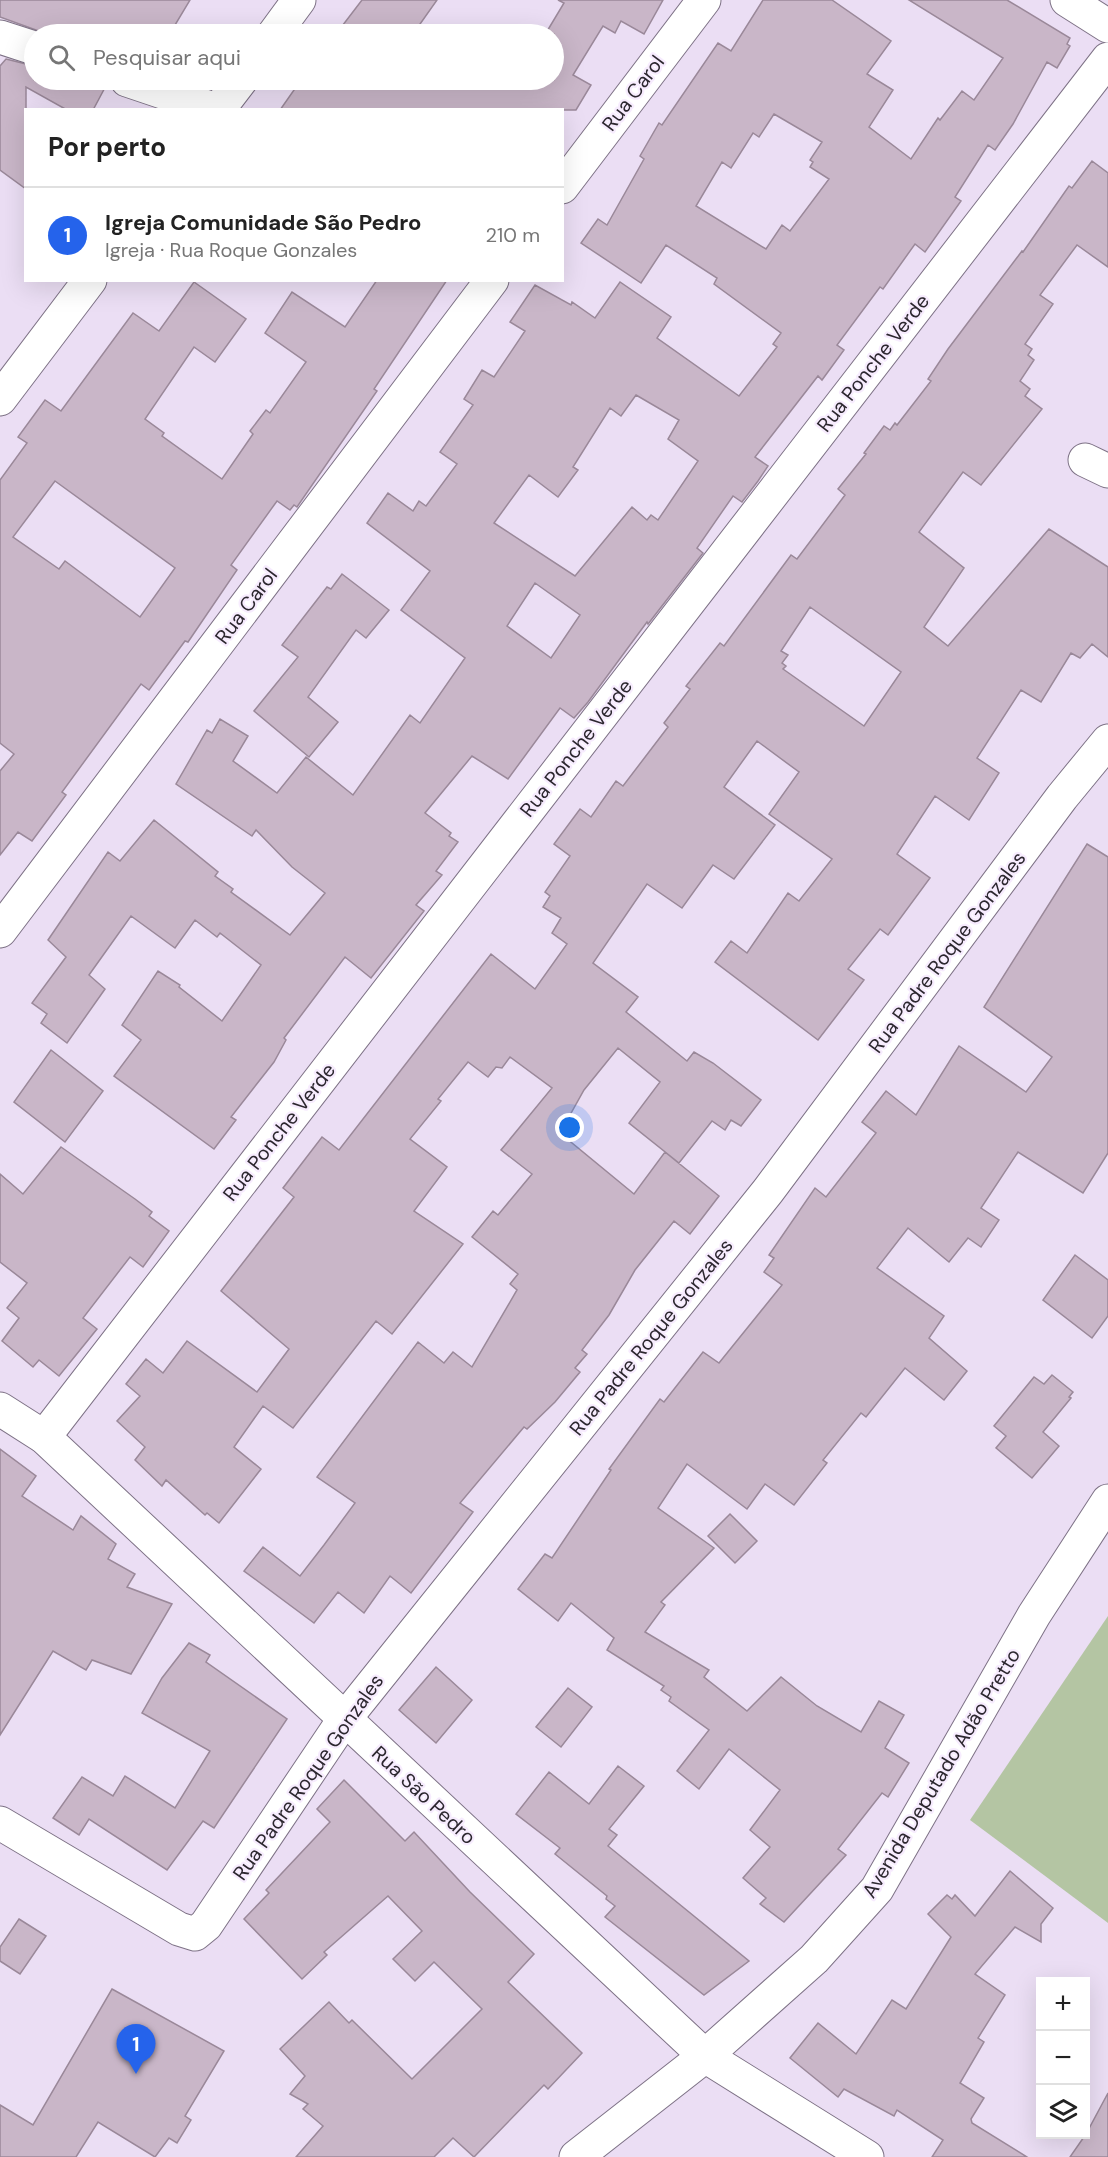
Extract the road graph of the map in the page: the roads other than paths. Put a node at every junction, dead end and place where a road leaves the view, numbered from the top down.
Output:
1 (299, 0) edge
2 (704, 0) edge
3 (1067, 0) edge
4 (281, 24) edge
5 (1108, 26) edge
6 (0, 37) edge
7 (24, 45) edge
8 (1108, 59) edge
9 (157, 90) edge
10 (233, 90) edge
11 (211, 108) edge
12 (219, 108) edge
13 (564, 184) edge
14 (88, 282) edge
15 (490, 282) edge
16 (0, 399) edge
17 (1108, 741) edge
18 (0, 931) edge
19 (0, 1409) edge
20 (44, 1437) junction
21 (1108, 1501) edge
22 (343, 1721) junction
23 (0, 1823) edge
24 (705, 2056) junction
25 (576, 2157) edge
26 (867, 2157) edge

1 - 4 street
2 - 13 street, Rua Carol
3 - 5 street
6 - 7 street
8 - 20 street, Rua Ponche Verde
9 - 11 street
10 - 12 street
14 - 16 street
15 - 18 street, Rua Carol
17 - 22 street, Rua Padre Roque Gonzales
19 - 20 street, Rua São Pedro
20 - 22 street, Rua São Pedro
21 - 24 street, Avenida Deputado Adão Pretto
22 - 23 street, Rua Padre Roque Gonzales
22 - 24 street, Rua São Pedro
24 - 25 street, Avenida Deputado Adão Pretto
24 - 26 street, Rua São Pedro

